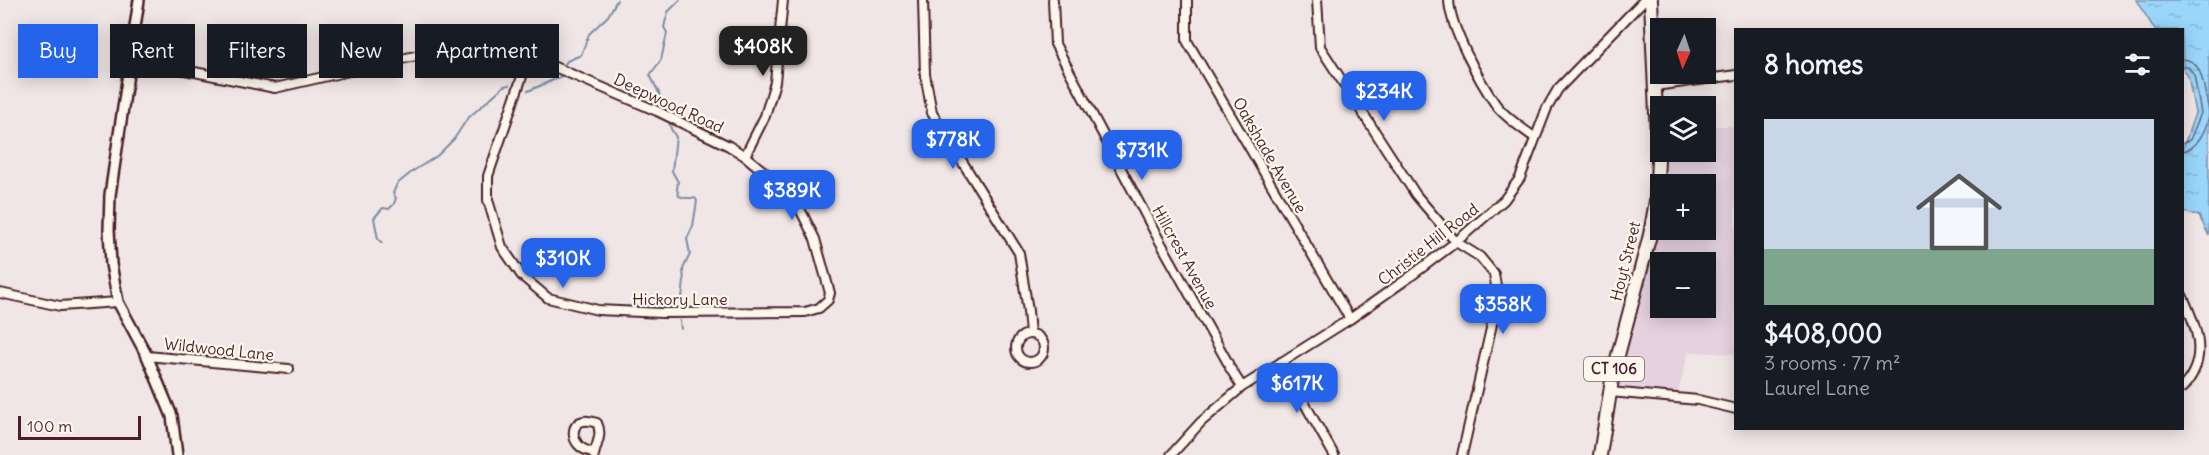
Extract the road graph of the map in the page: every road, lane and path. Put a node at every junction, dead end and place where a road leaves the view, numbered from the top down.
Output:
1 (139, 0) edge
2 (783, 0) edge
3 (923, 0) edge
4 (1053, 0) edge
5 (1187, 0) edge
6 (1317, 0) edge
7 (1449, 0) edge
8 (1644, 0) edge
9 (1651, 0) edge
10 (135, 24) edge
11 (415, 56) edge
12 (559, 69) edge
13 (195, 72) edge
14 (1734, 75) edge
15 (126, 78) edge
16 (521, 78) edge
17 (1655, 87) junction
18 (1535, 138) junction
19 (745, 156) junction
20 (1456, 242) junction
21 (0, 293) edge
22 (2184, 299) edge
23 (828, 300) joint
24 (118, 302) junction
25 (1350, 319) junction
26 (1030, 334) dead end
27 (147, 356) junction
28 (1281, 362) junction
29 (289, 369) dead end
30 (2184, 386) edge
31 (1242, 387) junction
32 (1610, 392) junction
33 (1734, 409) edge
34 (1172, 454) edge
35 (177, 455) edge
36 (1334, 455) edge
37 (1462, 455) edge
38 (1600, 455) edge

1 - 10 street
2 - 19 street
3 - 26 street
4 - 31 street, Hillcrest Avenue
5 - 25 street, Oakshade Avenue
6 - 20 street
7 - 18 street
8 - 18 street, Christie Hill Road
9 - 17 main road, Hoyt Street / CT 106
11 - 13 street, Deepwood Road
12 - 19 street, Deepwood Road
14 - 17 street
15 - 24 street
16 - 23 street, Hickory Lane
17 - 32 main road, Hoyt Street / CT 106
18 - 20 street, Christie Hill Road
19 - 23 street, Deepwood Road
20 - 25 street, Christie Hill Road
20 - 37 street
21 - 24 street
22 - 30 street
24 - 27 street
25 - 28 street, Christie Hill Road
27 - 29 street, Wildwood Lane
27 - 35 street
28 - 31 street, Christie Hill Road
28 - 36 street
31 - 34 street, Christie Hill Road
32 - 33 street
32 - 38 main road, Hoyt Street / CT 106

